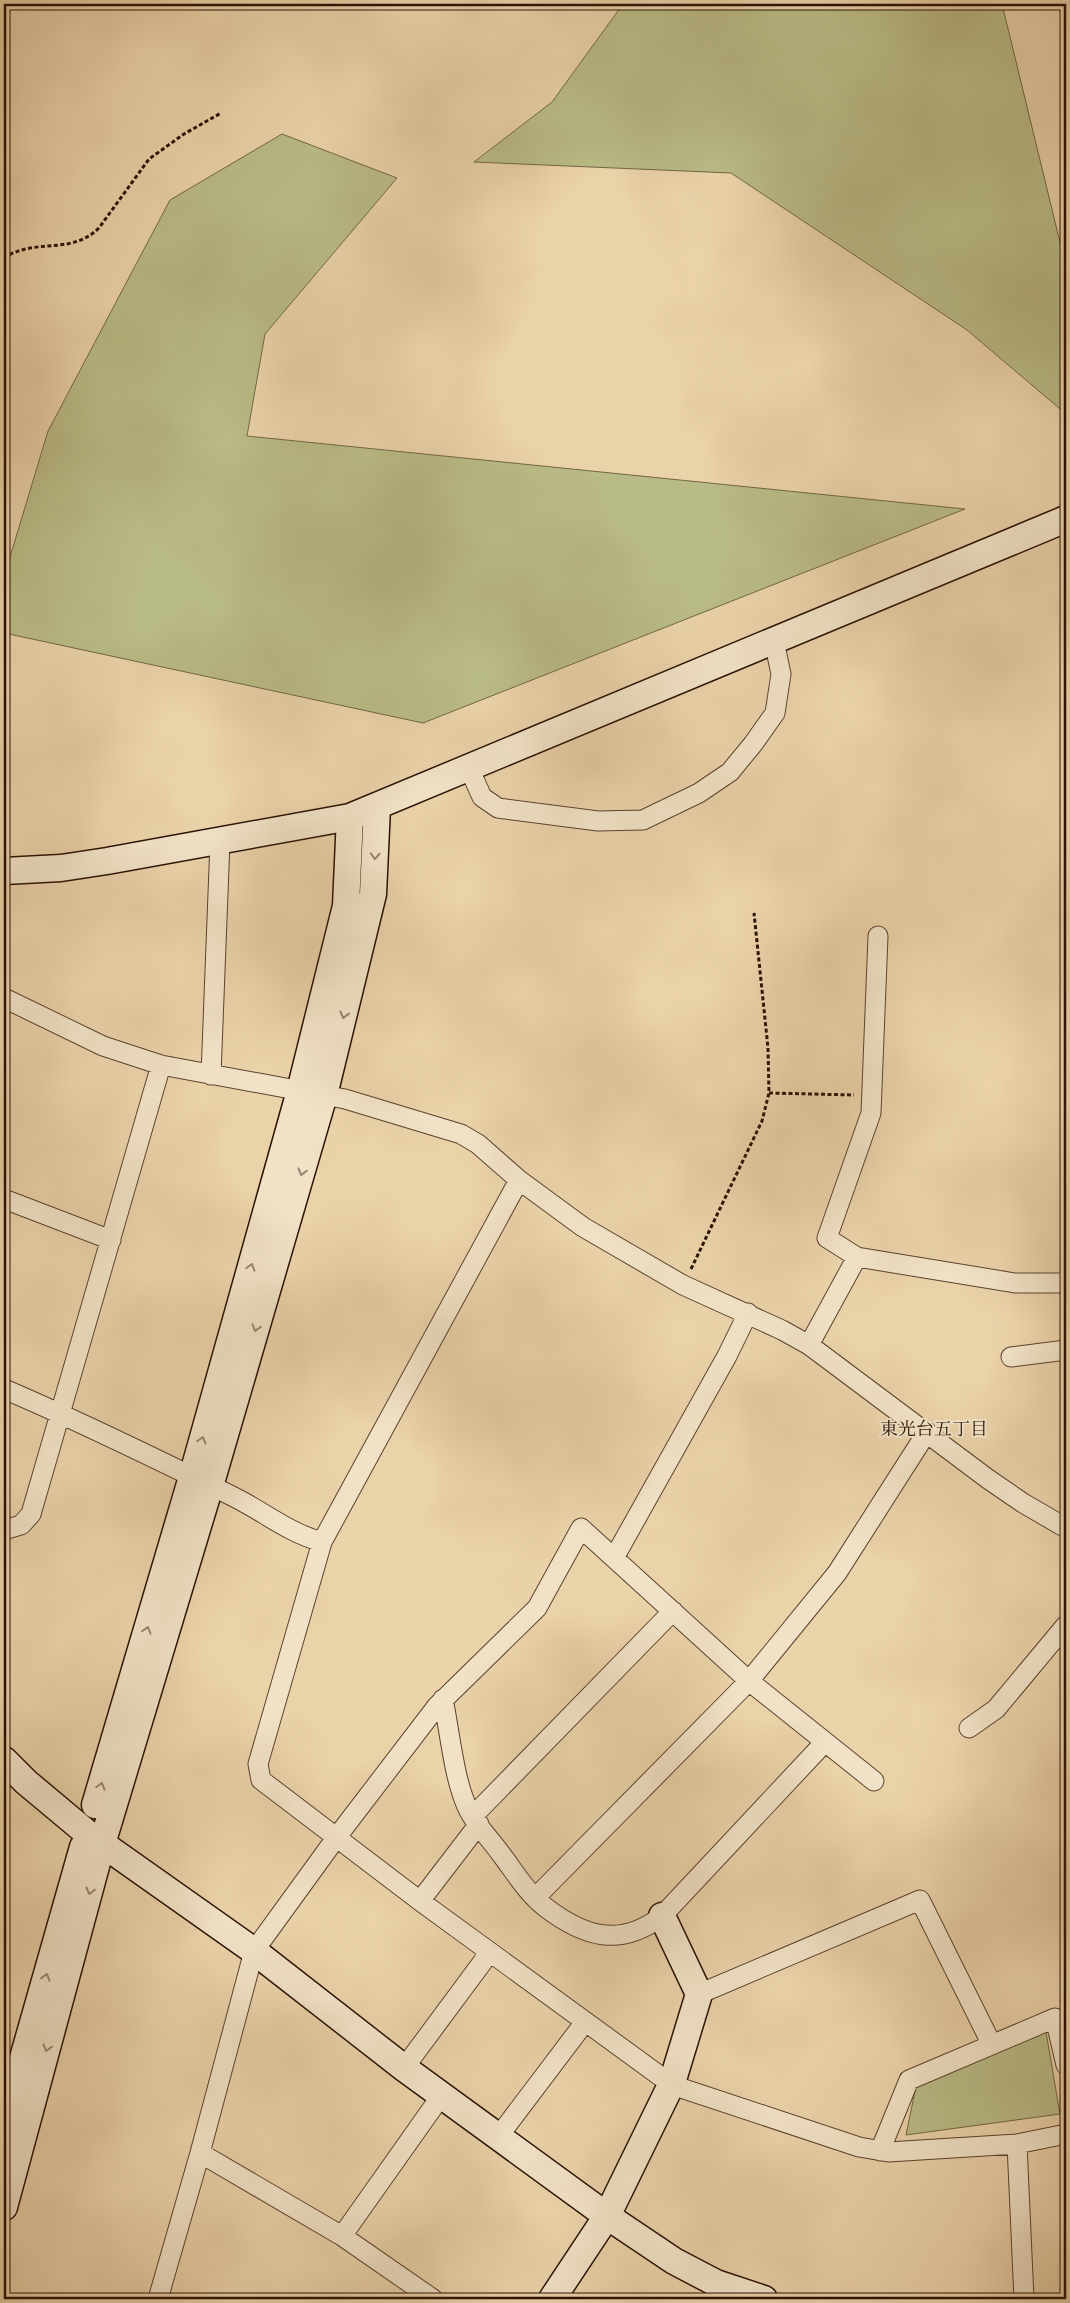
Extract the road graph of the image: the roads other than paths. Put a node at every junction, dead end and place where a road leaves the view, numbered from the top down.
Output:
1 (1066, 519) edge
2 (774, 641) junction
3 (469, 768) junction
4 (377, 807) junction
5 (350, 817) junction
6 (220, 842) junction
7 (4, 871) edge
8 (878, 936) dead end
9 (4, 998) edge
10 (161, 1065) junction
11 (211, 1075) junction
12 (312, 1093) junction
13 (519, 1180) junction
14 (4, 1199) edge
15 (111, 1240) junction
16 (857, 1257) junction
17 (1066, 1283) edge
18 (748, 1313) junction
19 (809, 1345) junction
20 (1066, 1350) edge
21 (1012, 1357) dead end
22 (4, 1389) edge
23 (60, 1413) junction
24 (927, 1432) junction
25 (201, 1482) junction
26 (1066, 1528) edge
27 (4, 1530) edge
28 (322, 1542) junction
29 (614, 1558) junction
30 (673, 1612) junction
31 (1066, 1625) edge
32 (749, 1680) junction
33 (443, 1699) junction
34 (969, 1728) dead end
35 (825, 1742) junction
36 (4, 1760) edge
37 (874, 1781) dead end
38 (476, 1820) junction
39 (95, 1838) junction
40 (336, 1838) junction
41 (536, 1897) junction
42 (420, 1901) junction
43 (662, 1916) junction
44 (254, 1951) junction
45 (490, 1952) junction
46 (699, 1994) junction
47 (585, 2022) junction
48 (992, 2045) junction
49 (1066, 2065) edge
50 (404, 2068) junction
51 (672, 2083) junction
52 (9, 2086) edge
53 (442, 2096) junction
54 (4, 2125) edge
55 (1066, 2134) edge
56 (498, 2137) junction
57 (1018, 2144) junction
58 (880, 2151) junction
59 (200, 2153) junction
60 (4, 2207) edge
61 (607, 2216) junction
62 (342, 2236) junction
63 (158, 2299) edge
64 (434, 2299) edge
65 (552, 2299) edge
66 (764, 2299) edge
67 (1024, 2299) edge

1 - 2 street
2 - 3 street
2 - 3 street
3 - 4 street
4 - 5 street
4 -> 12 street
5 - 6 street
5 - 12 street
6 - 7 street
6 - 11 street
8 - 16 street
9 - 10 street
10 - 11 street
10 - 15 street
11 - 12 street
12 - 13 street
12 - 25 street
13 - 18 street
13 - 28 street
14 - 15 street
15 - 23 street
16 - 17 street
16 - 19 street
18 - 19 street
18 - 29 street
19 - 24 street
20 - 21 street
22 - 23 street
23 - 25 street
23 - 27 street
24 - 26 street
24 - 32 street
25 - 28 street
25 - 39 street
28 - 40 street
29 - 30 street
29 - 33 street
30 - 32 street
30 - 38 street
31 - 34 street
32 - 35 street
32 - 41 street
33 - 38 street
33 - 40 street
35 - 37 street
35 - 43 street
36 - 39 street
38 - 41 street
38 - 42 street
39 - 44 street
52 -> 39 street
39 -> 60 street
40 - 42 street
40 - 44 street
41 - 43 street
42 - 45 street
43 - 46 street
44 - 50 street
44 - 59 street
45 - 47 street
45 - 50 street
46 - 48 street
46 - 51 street
47 - 51 street
47 - 56 street
48 - 49 street
48 - 58 street
50 - 53 street
51 - 58 street
51 - 61 street
52 - 54 street
53 - 56 street
53 - 62 street
55 - 57 street
56 - 61 street
57 - 58 street
57 - 67 street
59 - 62 street
59 - 63 street
61 - 65 street
61 - 66 street
62 - 64 street

